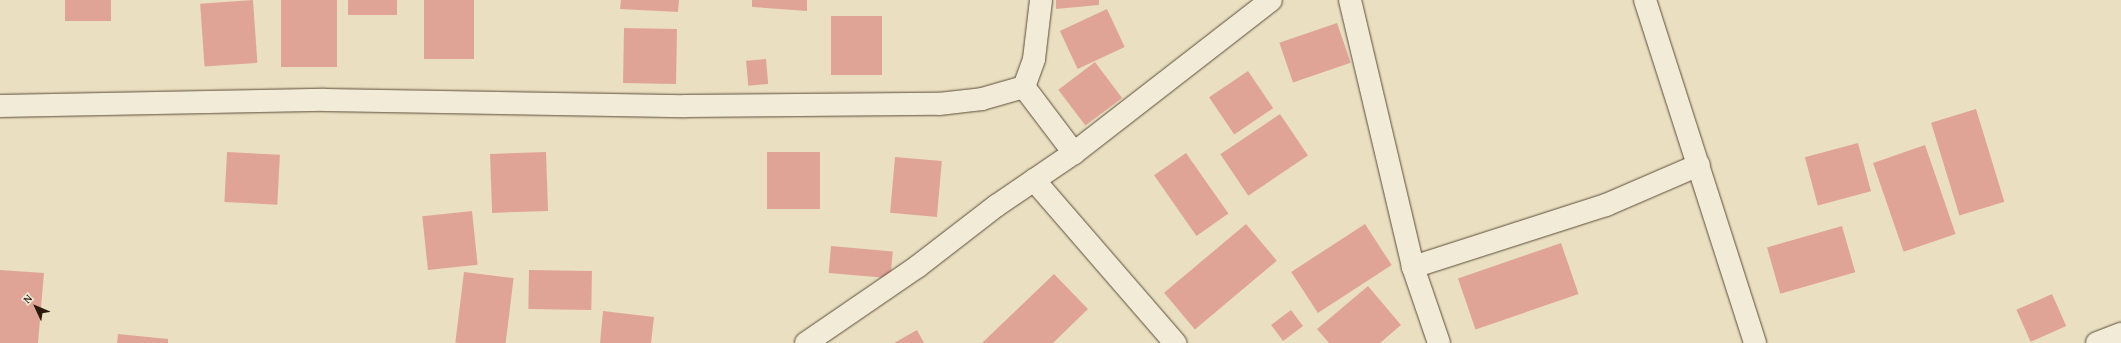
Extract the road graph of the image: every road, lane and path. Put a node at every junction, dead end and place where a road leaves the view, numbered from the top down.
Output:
1 (1041, 0) edge
2 (1271, 0) edge
3 (1350, 0) edge
4 (1645, 0) edge
5 (1024, 87) junction
6 (0, 106) edge
7 (1074, 153) junction
8 (1699, 165) junction
9 (1034, 180) junction
10 (1413, 267) junction
11 (2121, 334) edge
12 (806, 343) edge
13 (1175, 343) edge
14 (1438, 343) edge
15 (1756, 343) edge
16 (2097, 343) edge

1 - 5 street
2 - 7 street
3 - 10 street
4 - 8 street
5 - 6 street
5 - 7 street
7 - 9 street
8 - 10 street
8 - 15 street
9 - 12 street
9 - 13 street
10 - 14 street
11 - 16 street

